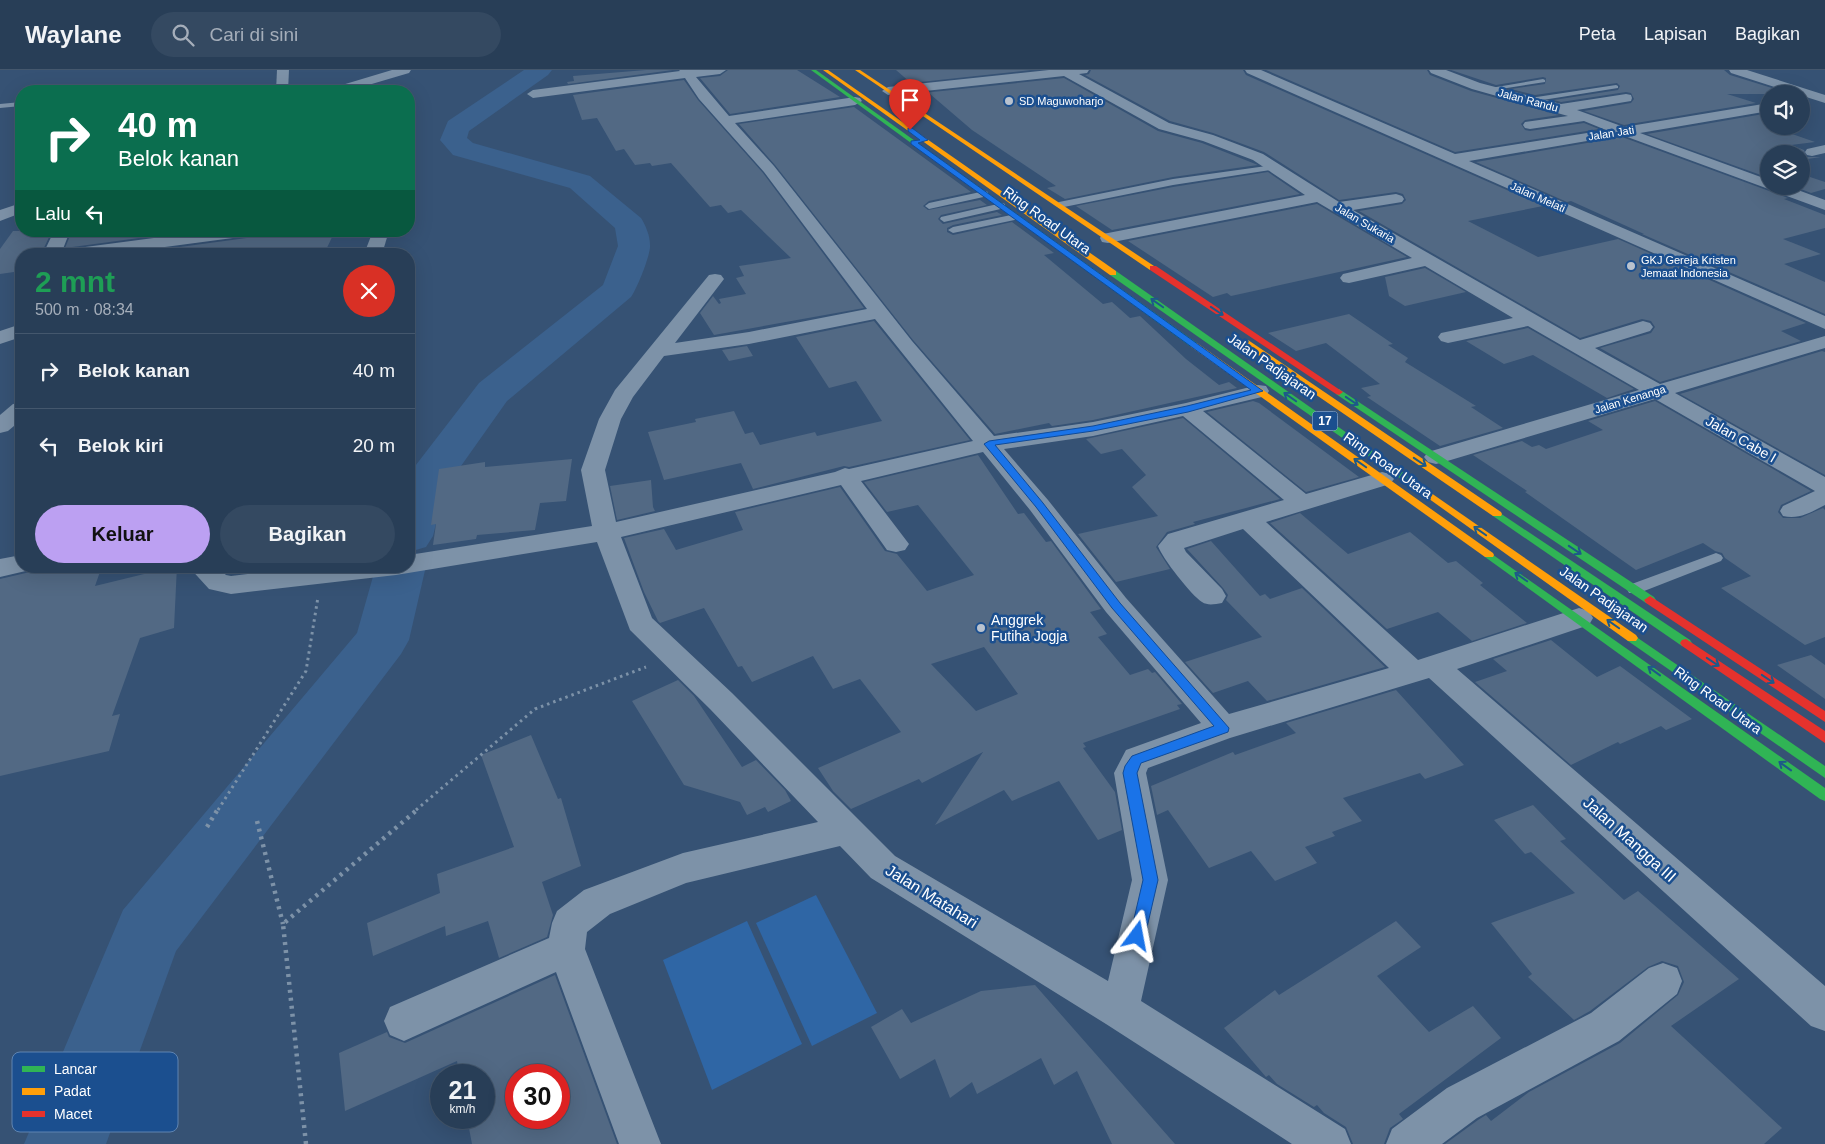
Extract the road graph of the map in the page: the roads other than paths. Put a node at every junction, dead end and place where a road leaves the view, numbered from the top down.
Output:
1 (283, 70) edge
2 (405, 70) edge
3 (720, 70) edge
4 (813, 70) edge
5 (825, 70) edge
6 (845, 70) edge
7 (857, 70) edge
8 (862, 70) edge
9 (1083, 70) edge
10 (1251, 70) edge
11 (1435, 70) edge
12 (1735, 70) edge
13 (686, 72) edge
14 (1066, 72) junction
15 (1792, 75) dead end
16 (1764, 79) junction
17 (1543, 81) dead end
18 (282, 85) edge
19 (356, 85) edge
20 (1616, 87) dead end
21 (1488, 89) junction
22 (888, 91) junction
23 (533, 94) dead end
24 (1626, 98) dead end
25 (1824, 99) edge
26 (1530, 100) junction
27 (855, 101) junction
28 (1810, 101) edge
29 (15, 105) edge
30 (0, 106) edge
31 (1560, 108) junction
32 (1760, 108) edge
33 (917, 114) junction
34 (1584, 117) junction
35 (726, 120) junction
36 (1530, 125) dead end
37 (1621, 131) junction
38 (926, 140) junction
39 (913, 143) junction
40 (1454, 159) junction
41 (1274, 167) junction
42 (1760, 182) edge
43 (985, 194) junction
44 (1797, 195) edge
45 (1319, 196) junction
46 (1396, 198) dead end
47 (1825, 205) edge
48 (930, 206) dead end
49 (1002, 206) junction
50 (1059, 206) junction
51 (1337, 207) junction
52 (15, 210) edge
53 (0, 216) edge
54 (1016, 217) junction
55 (944, 219) dead end
56 (953, 230) dead end
57 (240, 237) edge
58 (1108, 238) junction
59 (170, 247) edge
60 (156, 248) edge
61 (1428, 260) junction
62 (1349, 278) dead end
63 (715, 279) dead end
64 (880, 312) junction
65 (1531, 320) junction
66 (1825, 323) edge
67 (1643, 327) dead end
68 (15, 332) edge
69 (1251, 334) junction
70 (1448, 337) dead end
71 (0, 338) edge
72 (1238, 338) junction
73 (1825, 342) edge
74 (1578, 347) junction
75 (659, 350) junction
76 (1258, 391) junction
77 (1657, 391) junction
78 (1188, 409) junction
79 (15, 415) edge
80 (15, 424) edge
81 (989, 444) junction
82 (1436, 457) junction
83 (845, 475) junction
84 (1382, 479) junction
85 (1825, 487) edge
86 (1825, 496) edge
87 (1302, 502) junction
88 (1792, 511) dead end
89 (1248, 519) junction
90 (606, 532) junction
91 (896, 544) dead end
92 (1716, 558) dead end
93 (419, 563) edge
94 (15, 565) edge
95 (0, 568) edge
96 (208, 573) edge
97 (341, 573) edge
98 (1634, 589) junction
99 (1212, 596) dead end
100 (1579, 618) junction
101 (1423, 669) junction
102 (1825, 717) edge
103 (1223, 728) junction
104 (1825, 738) edge
105 (1825, 773) edge
106 (1825, 795) edge
107 (847, 830) junction
108 (566, 948) junction
109 (1663, 981) dead end
110 (1120, 1010) junction
111 (1825, 1012) edge
112 (404, 1021) dead end
113 (640, 1144) edge
114 (1330, 1144) edge
115 (1407, 1144) edge

1 - 18 street
2 - 19 street
3 - 13 street
4 - 27 main road, Ring Road Utara
5 - 38 main road, Jalan Padjajaran / 17
6 - 33 main road, Jalan Padjajaran / 17
7 - 8 lane
7 - 22 main road, Ring Road Utara
9 - 14 street
10 - 40 street, Jalan Melati
11 - 21 street, Jalan Randu
12 - 16 street
13 - 23 street
13 - 35 street
14 - 22 street
14 - 41 street, Jalan Sukaria
15 - 16 street
16 - 25 street
17 - 21 lane
20 - 26 lane
21 - 26 street, Jalan Randu
22 - 33 main road, Ring Road Utara
24 - 31 street
25 - 28 street
26 - 31 street, Jalan Randu
27 - 35 street
27 - 39 main road, Ring Road Utara
29 - 30 lane
31 - 34 street, Jalan Randu
32 - 37 street, Jalan Jati
33 - 50 main road, Ring Road Utara
33 - 72 main road, Jalan Padjajaran / 17
34 - 36 street
34 - 37 street, Jalan Randu
35 - 64 street
37 - 40 street, Jalan Jati
37 - 42 street, Jalan Randu
38 - 39 main road
105 -> 38 main road, Jalan Padjajaran / 17
39 - 43 main road, Ring Road Utara
40 - 66 street, Jalan Melati
41 - 45 street, Jalan Sukaria
41 - 50 lane
43 - 48 lane
43 - 49 main road, Ring Road Utara
44 - 47 street
45 - 51 street, Jalan Sukaria
45 - 58 street
46 - 51 street
49 - 54 main road, Ring Road Utara
49 - 55 lane
50 - 58 main road, Ring Road Utara
51 - 61 street, Jalan Sukaria
52 - 53 street
54 - 56 lane
54 - 76 main road, Ring Road Utara
57 - 59 street
58 -> 69 main road, Ring Road Utara
59 - 60 street
61 - 62 street
61 - 65 street, Jalan Sukaria
63 - 75 street, Jalan Matahari
64 - 75 street
64 - 81 street
65 - 70 street
65 - 74 street, Jalan Sukaria
67 - 74 street
68 - 71 street
69 - 72 main road
69 -> 82 main road, Ring Road Utara
72 -> 104 main road, Jalan Padjajaran / 17
73 - 77 street, Jalan Kenanga
74 - 77 street, Jalan Sukaria
75 - 90 street, Jalan Matahari
76 - 78 street
84 -> 76 main road, Ring Road Utara
77 - 82 street, Jalan Kenanga
77 - 85 street, Jalan Cabe I
78 - 81 street
78 - 87 street
79 - 80 street
81 - 83 street
81 - 103 street
82 -> 98 main road, Ring Road Utara
83 - 90 street
83 - 91 street
84 - 87 street
100 -> 84 main road, Ring Road Utara
86 - 88 street
87 - 89 street
89 - 99 street
89 - 101 street, Jalan Mangga III
90 - 93 street
90 - 107 street, Jalan Matahari
92 - 98 lane
94 - 95 street
96 - 97 street
98 -> 102 main road, Ring Road Utara
100 - 101 street
106 -> 100 main road, Ring Road Utara
101 - 103 street
101 - 111 street, Jalan Mangga III
103 - 110 street
107 - 108 street
107 - 110 street, Jalan Matahari
108 - 112 street
108 - 113 street
109 - 115 street
110 - 114 street, Jalan Matahari

